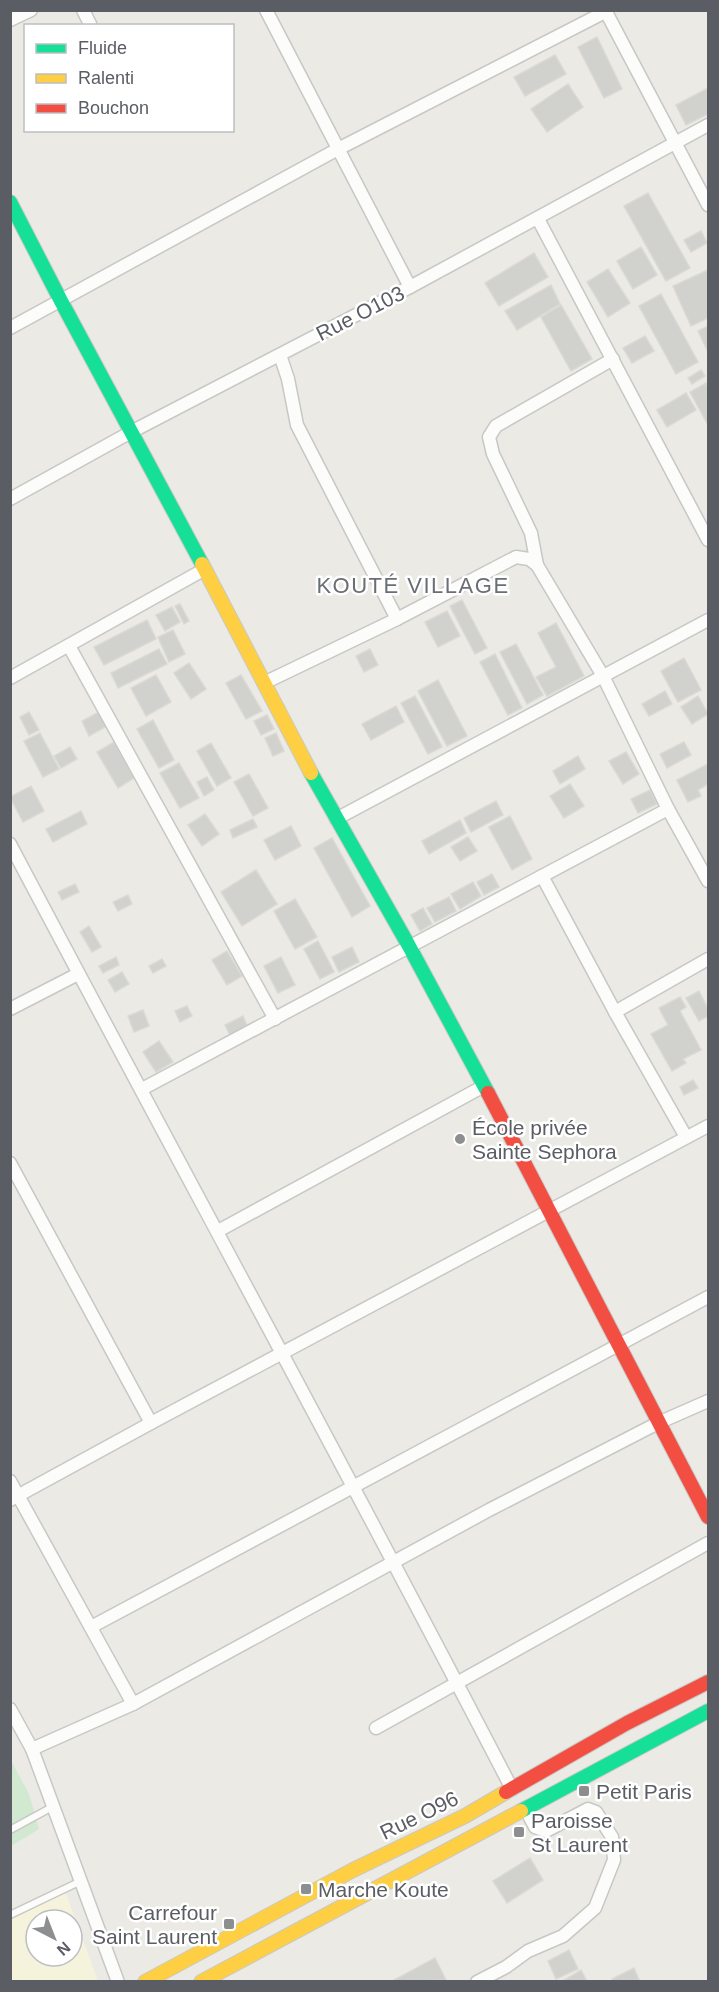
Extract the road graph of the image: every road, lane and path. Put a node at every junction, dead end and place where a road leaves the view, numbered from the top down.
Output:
1 (31, 10) edge
2 (83, 10) edge
3 (266, 10) edge
4 (605, 11) edge
5 (10, 20) edge
6 (90, 24) edge
7 (708, 125) edge
8 (676, 143) junction
9 (338, 149) junction
10 (10, 202) edge
11 (708, 205) edge
12 (538, 219) junction
13 (410, 287) junction
14 (61, 301) junction
15 (10, 328) edge
16 (280, 355) junction
17 (613, 360) junction
18 (131, 432) junction
19 (10, 499) edge
20 (708, 540) edge
21 (537, 565) junction
22 (205, 570) junction
23 (397, 619) junction
24 (708, 620) edge
25 (69, 646) junction
26 (603, 676) junction
27 (10, 678) edge
28 (264, 683) junction
29 (668, 809) junction
30 (336, 819) junction
31 (11, 846) edge
32 (542, 876) junction
33 (708, 881) edge
34 (409, 946) junction
35 (708, 959) edge
36 (78, 974) junction
37 (10, 1009) edge
38 (615, 1012) junction
39 (275, 1019) junction
40 (484, 1086) junction
41 (142, 1089) junction
42 (708, 1126) edge
43 (686, 1137) junction
44 (10, 1163) edge
45 (549, 1211) junction
46 (218, 1231) junction
47 (708, 1298) edge
48 (618, 1345) junction
49 (284, 1354) junction
50 (708, 1401) edge
51 (150, 1423) junction
52 (658, 1423) junction
53 (10, 1481) edge
54 (354, 1485) junction
55 (14, 1498) edge
56 (708, 1517) edge
57 (708, 1543) edge
58 (393, 1561) junction
59 (91, 1627) junction
60 (457, 1682) junction
61 (708, 1682) edge
62 (132, 1704) junction
63 (10, 1709) edge
64 (708, 1711) edge
65 (376, 1728) dead end
66 (32, 1749) junction
67 (512, 1789) junction
68 (54, 1806) junction
69 (525, 1808) junction
70 (10, 1830) edge
71 (82, 1881) junction
72 (10, 1915) edge
73 (493, 1978) edge
74 (118, 1982) edge
75 (145, 1982) edge
76 (201, 1982) edge
77 (477, 1982) edge

1 - 5 street
2 - 6 street
3 - 9 street
4 - 8 street
4 - 9 street
7 - 8 street, Rue O103
8 - 11 street
8 - 12 street, Rue O103
9 - 13 street
9 - 14 street
10 - 14 street
12 - 13 street, Rue O103
12 - 17 street
13 - 16 street, Rue O103
14 - 15 street
14 - 18 street
16 - 18 street, Rue O103
16 - 23 street
17 - 20 street
17 - 21 street
18 - 19 street, Rue O103
18 - 22 street
21 - 23 street
21 - 26 street
22 - 25 street
22 - 28 street
23 - 28 street
24 - 26 street
25 - 27 street
25 - 39 street
26 - 29 street
26 - 30 street
28 - 30 street
29 - 32 street
29 - 33 street
30 - 34 street
31 - 36 street
32 - 34 street
32 - 38 street
34 - 39 street
34 - 40 street
35 - 38 street
36 - 37 street
36 - 41 street
38 - 43 street
39 - 41 street
40 - 45 street
40 - 46 street
41 - 46 street
42 - 43 street
43 - 45 street
44 - 51 street
45 - 48 street
45 - 49 street
46 - 49 street
47 - 48 street
48 - 52 street
48 - 54 street
49 - 51 street
49 - 54 street
50 - 52 street
51 - 55 street
52 - 56 street
52 - 58 street
53 - 55 street
54 - 58 street
54 - 59 street
55 - 59 street
57 - 60 street
58 - 60 street
58 - 62 street
59 - 62 street
60 - 65 street
60 - 67 street
61 - 67 street, Rue O96
62 - 66 street
63 - 66 street
64 - 69 street, Rue O96
66 - 68 street
67 - 75 street, Rue O96
68 - 70 lane
68 - 71 street
69 - 73 street
69 - 76 street, Rue O96
71 - 72 lane
71 - 74 street
73 - 77 street

